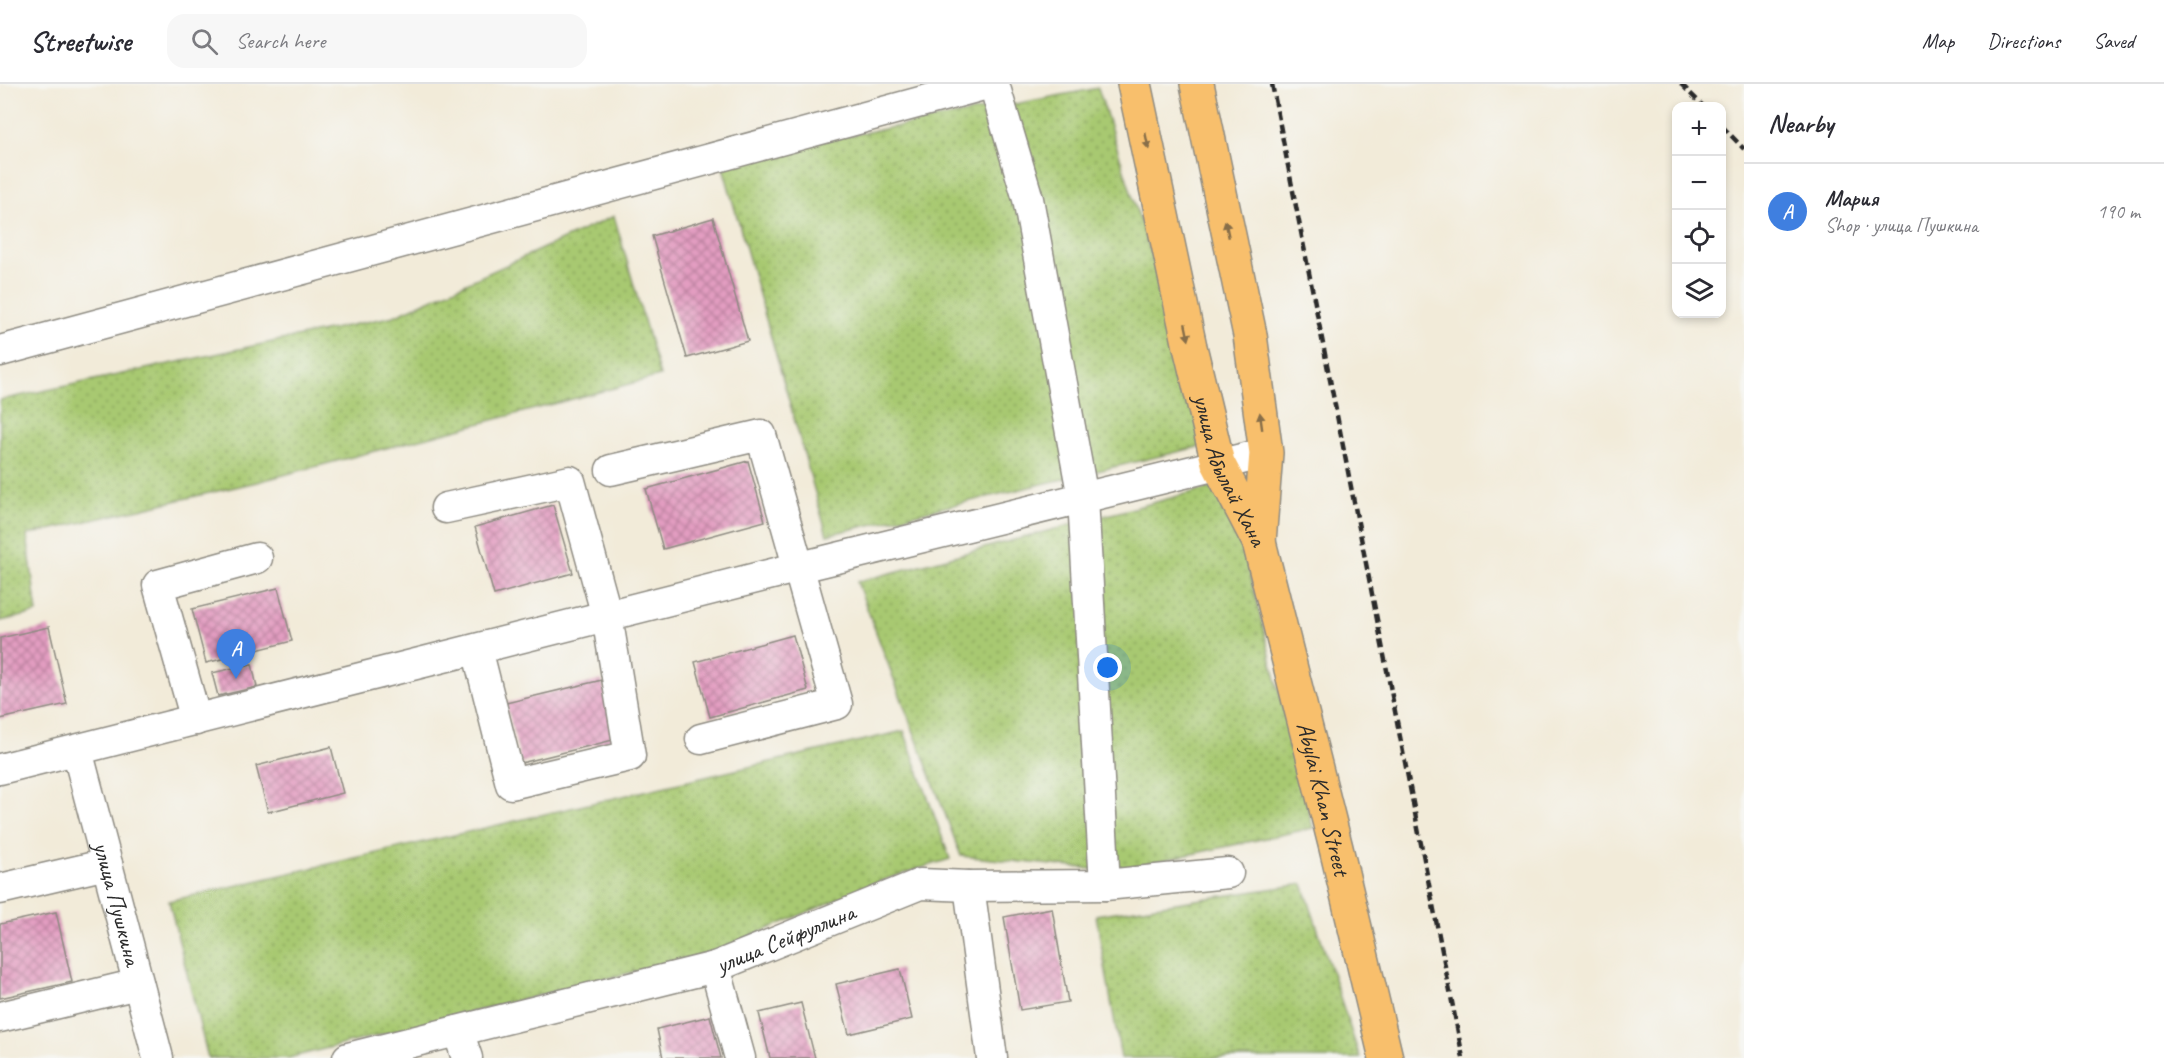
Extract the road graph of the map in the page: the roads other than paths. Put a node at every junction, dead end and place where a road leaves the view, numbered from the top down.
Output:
1 (987, 84) edge
2 (994, 84) edge
3 (1134, 84) edge
4 (1197, 84) edge
5 (0, 351) edge
6 (1266, 453) junction
7 (1218, 463) junction
8 (611, 470) dead end
9 (1083, 498) junction
10 (446, 508) dead end
11 (1259, 542) junction
12 (257, 558) dead end
13 (798, 568) junction
14 (607, 616) junction
15 (477, 649) junction
16 (196, 720) junction
17 (701, 739) dead end
18 (77, 750) junction
19 (0, 769) edge
20 (107, 864) junction
21 (1228, 873) dead end
22 (1105, 885) junction
23 (969, 886) junction
24 (0, 890) edge
25 (715, 967) junction
26 (138, 984) junction
27 (0, 1017) edge
28 (463, 1044) edge
29 (158, 1058) edge
30 (348, 1058) edge
31 (740, 1058) edge
32 (992, 1058) edge
33 (1386, 1058) edge

1 - 5 street
2 - 9 street
3 -> 7 main road, улица Абылай Хана
6 -> 4 main road, улица Абылай Хана
6 - 7 street
6 - 11 main road, улица Абылай Хана
7 - 9 street
7 - 11 main road, улица Абылай Хана
8 - 13 street
9 - 13 street
9 - 22 street
10 - 14 street
11 - 33 main road, Abylai Khan Street
12 - 16 street
13 - 14 street
13 - 17 street
14 - 15 street
14 - 15 street
15 - 16 street
16 - 18 street
18 - 19 street
18 - 20 street, улица Пушкина
20 - 24 street
20 - 26 street, улица Пушкина
21 - 22 street, улица Сейфуллина
22 - 23 street, улица Сейфуллина
23 - 25 street, улица Сейфуллина
23 - 32 street
25 - 28 street, улица Сейфуллина
25 - 31 street
26 - 27 street
26 - 29 street, улица Пушкина
28 - 30 street, улица Сейфуллина

